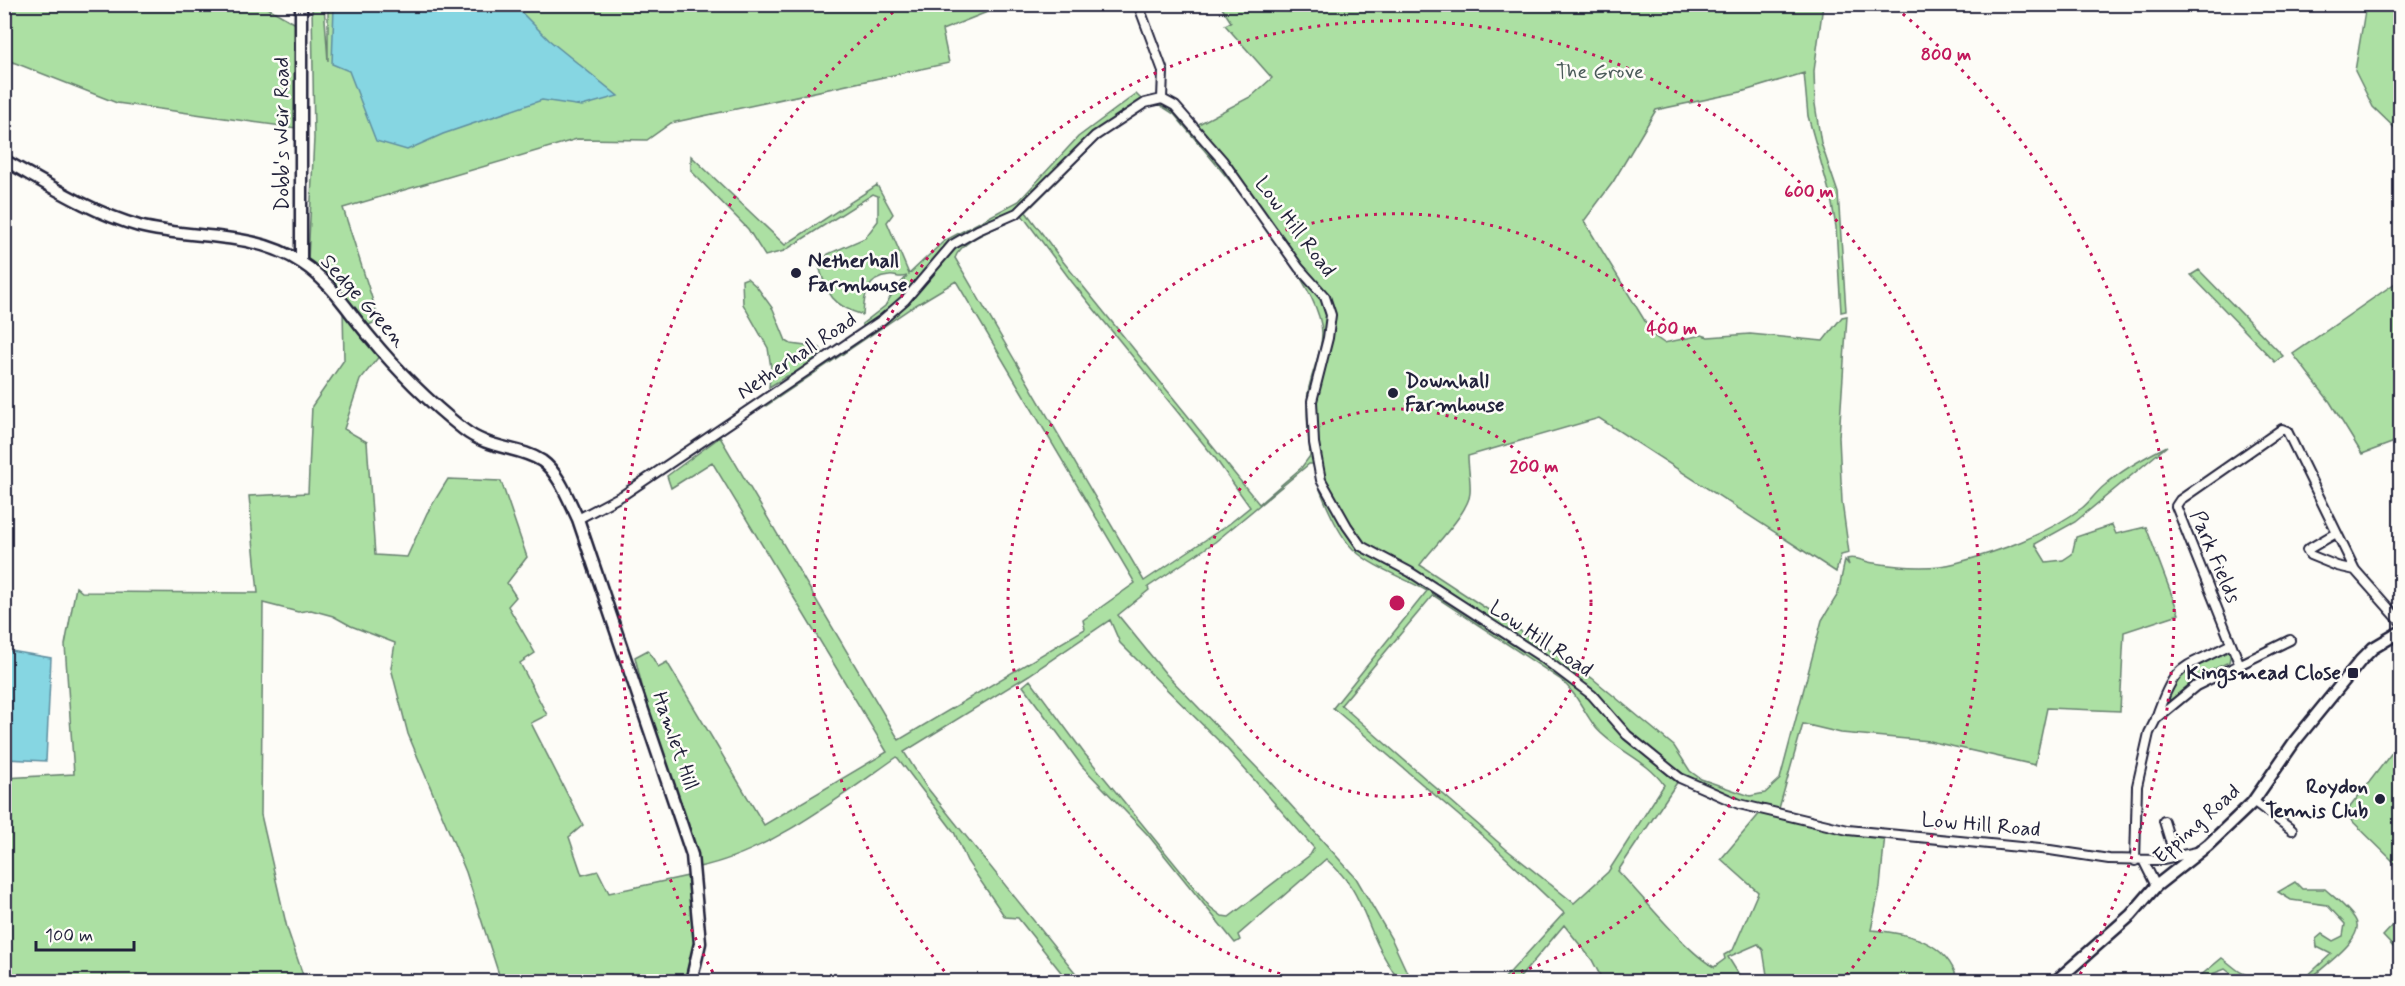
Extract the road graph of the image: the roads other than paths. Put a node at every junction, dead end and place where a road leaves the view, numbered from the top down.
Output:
1 (301, 4) edge
2 (1138, 4) edge
3 (1162, 99) junction
4 (4, 160) edge
5 (301, 262) junction
6 (578, 519) junction
7 (2336, 533) junction
8 (2355, 570) junction
9 (2400, 621) edge
10 (2400, 632) edge
11 (2290, 640) dead end
12 (2231, 644) junction
13 (2239, 663) junction
14 (2163, 697) junction
15 (2175, 705) junction
16 (2156, 719) junction
17 (2253, 801) junction
18 (2164, 821) dead end
19 (2292, 830) dead end
20 (2197, 852) junction
21 (2175, 857) junction
22 (2139, 861) junction
23 (2156, 886) junction
24 (692, 981) edge
25 (2055, 981) edge

1 - 5 street, Dobb's Weir Road
2 - 3 street
3 - 6 street, Netherhall Road
3 - 22 street, Low Hill Road
4 - 5 street, Sedge Green
5 - 6 street, Sedge Green
6 - 24 street, Hamlet Hill
7 - 8 street
7 - 8 street
7 - 12 street, Park Fields
8 - 9 street
10 - 17 street, Epping Road
11 - 13 street
12 - 13 street, Park Fields
12 - 14 street
13 - 15 street
14 - 15 street
14 - 16 street
15 - 16 street
16 - 22 street
17 - 19 street
17 - 20 street, Epping Road
18 - 21 street
20 - 21 street, Low Hill Road
20 - 23 street, Epping Road
21 - 22 street, Low Hill Road
22 - 23 street
23 - 25 street, Epping Road

